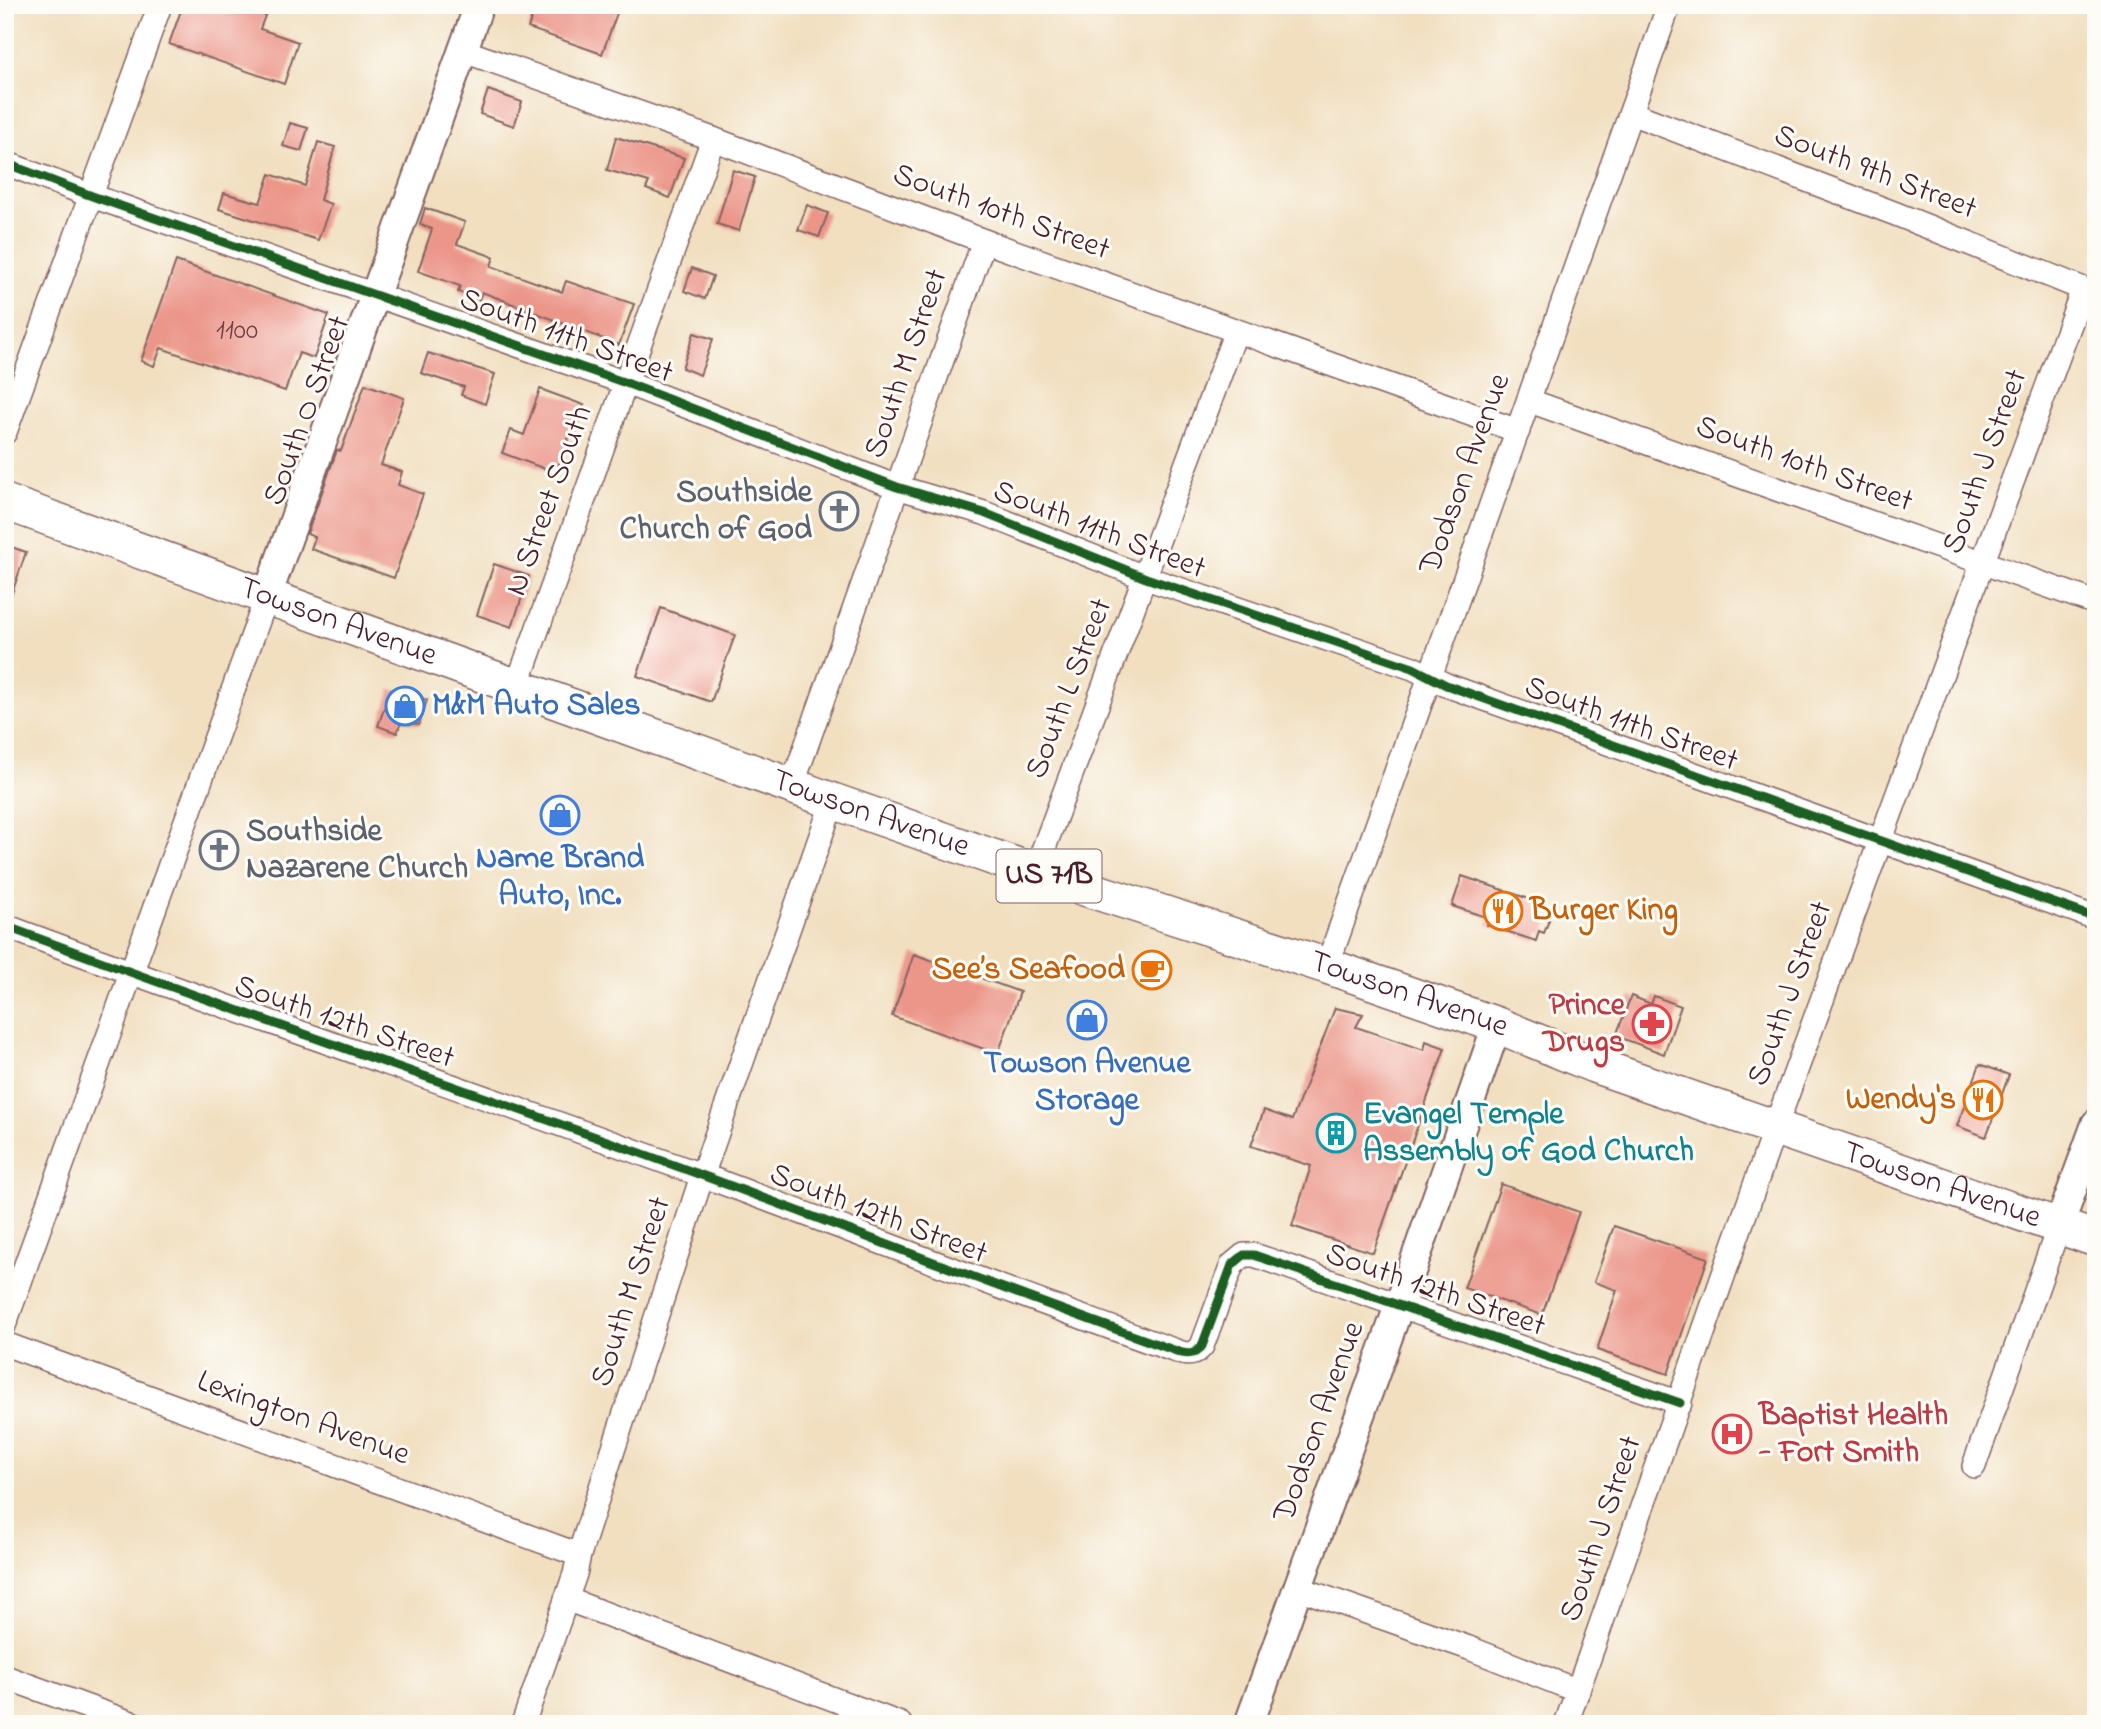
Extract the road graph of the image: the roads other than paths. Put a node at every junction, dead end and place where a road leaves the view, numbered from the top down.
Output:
1 (160, 5) edge
2 (480, 5) edge
3 (1669, 5) edge
4 (464, 51) junction
5 (1631, 113) junction
6 (713, 139) junction
7 (5, 163) edge
8 (92, 196) junction
9 (984, 241) junction
10 (2089, 291) edge
11 (377, 294) junction
12 (1236, 331) junction
13 (626, 383) junction
14 (1530, 401) junction
15 (1518, 431) junction
16 (5, 432) edge
17 (897, 487) junction
18 (5, 502) edge
19 (1983, 562) junction
20 (1146, 578) junction
21 (267, 596) junction
22 (2096, 603) edge
23 (1429, 677) junction
24 (517, 687) junction
25 (792, 786) junction
26 (833, 801) junction
27 (1881, 841) junction
28 (1035, 872) junction
29 (2096, 918) edge
30 (5, 926) edge
31 (1327, 966) junction
32 (131, 973) junction
33 (1497, 1025) junction
34 (2096, 1124) edge
35 (1775, 1128) junction
36 (702, 1175) junction
37 (2059, 1226) junction
38 (2096, 1239) edge
39 (1399, 1306) junction
40 (5, 1323) edge
41 (5, 1344) edge
42 (1680, 1402) junction
43 (1974, 1466) dead end
44 (579, 1555) junction
45 (1297, 1588) junction
46 (566, 1600) junction
47 (5, 1677) edge
48 (1578, 1691) junction
49 (134, 1724) edge
50 (523, 1724) edge
51 (900, 1724) edge
52 (1248, 1724) edge
53 (1566, 1724) edge

1 - 8 street
2 - 4 street, South O Street
3 - 5 street, Dodson Avenue
4 - 6 street, South 10th Street
4 - 11 street, South O Street
5 - 10 street, South 9th Street
5 - 14 street, Dodson Avenue
6 - 9 street, South 10th Street
6 - 13 street, N Street South
7 - 8 street, South 11th Street
8 - 11 street, South 11th Street
8 - 16 street
9 - 12 street, South 10th Street
9 - 17 street, South M Street
10 - 19 street, South J Street
11 - 13 street, South 11th Street
11 - 21 street, South O Street
12 - 15 street, South 10th Street
12 - 20 street, South L Street
13 - 17 street, South 11th Street
13 - 24 street, N Street South
14 - 15 street, Dodson Avenue
14 - 19 street, South 10th Street
15 - 23 street, Dodson Avenue
17 - 20 street, South 11th Street
17 - 25 street, South M Street
18 - 21 main road, Towson Avenue / US 71B
19 - 22 street, South 10th Street
19 - 27 street, South J Street
20 - 23 street, South 11th Street
20 - 28 street, South L Street
21 - 24 main road, Towson Avenue / US 71B
21 - 32 street, South O Street
23 - 27 street, South 11th Street
23 - 31 street, Dodson Avenue
24 - 25 main road, Towson Avenue / US 71B
25 - 26 main road, Towson Avenue / US 71B
26 - 28 main road, Towson Avenue / US 71B
26 - 36 street, South M Street
27 - 29 street, South 11th Street
27 - 35 street, South J Street
28 - 31 main road, Towson Avenue / US 71B
30 - 32 street, South 12th Street
31 - 33 main road, Towson Avenue / US 71B
32 - 36 street, South 12th Street
32 - 40 street, South O Street
33 - 35 main road, Towson Avenue / US 71B
33 - 39 street, Dodson Avenue
34 - 37 street
35 - 37 main road, Towson Avenue / US 71B
35 - 42 street, South J Street
36 - 39 street, South 12th Street
36 - 44 street, South M Street
37 - 38 main road, Towson Avenue / US 71B
37 - 43 street
39 - 42 street, South 12th Street
39 - 45 street, Dodson Avenue
41 - 44 street, Lexington Avenue
42 - 48 street, South J Street
44 - 46 street, South M Street
45 - 48 street
45 - 52 street, Dodson Avenue
46 - 50 street, South M Street
46 - 51 street
47 - 49 street
48 - 53 street, South J Street

